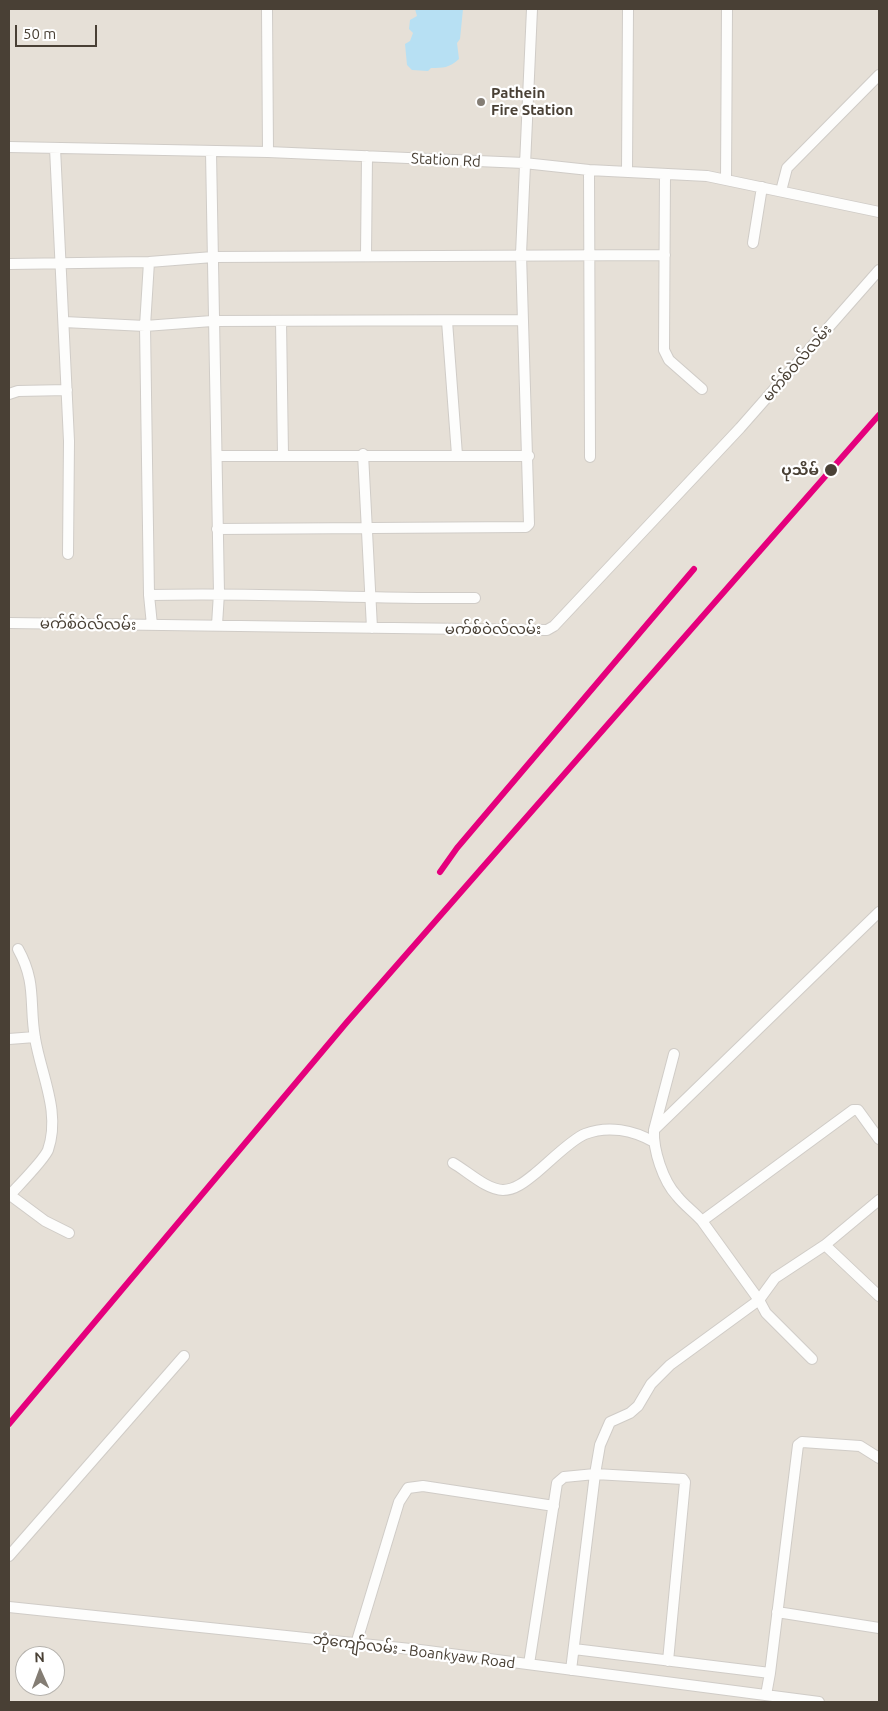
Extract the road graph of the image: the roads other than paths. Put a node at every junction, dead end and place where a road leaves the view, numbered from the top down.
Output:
1 (267, 9) edge
2 (532, 9) edge
3 (628, 9) edge
4 (726, 9) edge
5 (879, 75) edge
6 (9, 147) edge
7 (55, 148) junction
8 (211, 152) junction
9 (268, 152) junction
10 (367, 156) junction
11 (524, 163) junction
12 (589, 170) junction
13 (627, 172) junction
14 (665, 174) junction
15 (726, 180) junction
16 (762, 187) junction
17 (781, 190) junction
18 (879, 212) edge
19 (753, 243) dead end
20 (521, 254) junction
21 (589, 254) junction
22 (665, 255) junction
23 (366, 256) junction
24 (213, 257) junction
25 (60, 262) junction
26 (149, 262) junction
27 (9, 264) edge
28 (879, 270) edge
29 (522, 320) junction
30 (212, 321) junction
31 (281, 321) junction
32 (447, 321) junction
33 (64, 322) junction
34 (145, 326) junction
35 (702, 389) dead end
36 (67, 390) junction
37 (9, 394) edge
38 (364, 454) junction
39 (283, 455) junction
40 (457, 455) junction
41 (217, 456) junction
42 (529, 456) junction
43 (590, 457) dead end
44 (217, 529) junction
45 (368, 529) junction
46 (68, 554) dead end
47 (219, 593) junction
48 (149, 595) junction
49 (475, 598) dead end
50 (372, 599) junction
51 (9, 623) edge
52 (152, 624) junction
53 (218, 625) junction
54 (372, 628) junction
55 (879, 912) edge
56 (18, 949) dead end
57 (35, 1037) junction
58 (9, 1039) edge
59 (674, 1054) dead end
60 (654, 1130) junction
61 (879, 1139) edge
62 (654, 1142) junction
63 (453, 1163) dead end
64 (9, 1196) edge
65 (879, 1200) edge
66 (702, 1221) junction
67 (69, 1233) dead end
68 (825, 1245) junction
69 (879, 1296) edge
70 (759, 1300) junction
71 (184, 1356) dead end
72 (812, 1359) dead end
73 (879, 1458) edge
74 (595, 1474) junction
75 (554, 1506) junction
76 (9, 1556) edge
77 (9, 1607) edge
78 (777, 1612) junction
79 (879, 1628) edge
80 (356, 1644) junction
81 (574, 1649) junction
82 (668, 1661) junction
83 (529, 1664) junction
84 (571, 1670) junction
85 (770, 1673) junction
86 (766, 1695) junction
87 (819, 1702) edge

1 - 9 street
2 - 11 street
3 - 13 street
4 - 15 street
5 - 17 street
6 - 7 street, Station Rd
7 - 8 street, Station Rd
7 - 25 street
8 - 9 street, Station Rd
8 - 24 street
9 - 10 street, Station Rd
10 - 11 street, Station Rd
10 - 23 street
11 - 12 street, Station Rd
11 - 20 street
12 - 13 street, Station Rd
12 - 21 street
13 - 14 street, Station Rd
14 - 15 street, Station Rd
14 - 22 street
15 - 16 street, Station Rd
16 - 17 street, Station Rd
16 - 19 street
17 - 18 street, Station Rd
20 - 21 street
20 - 23 street
20 - 29 street
21 - 22 street
21 - 43 street
22 - 35 street
23 - 24 street
24 - 26 street
24 - 30 street
25 - 26 street
25 - 27 street
25 - 33 street
26 - 34 street
28 - 54 street, မက်စ်ဝဲလ်လမ်း
29 - 32 street
29 - 42 street
30 - 31 street
30 - 34 street
30 - 41 street
31 - 32 street
31 - 39 street
32 - 40 street
33 - 34 street
33 - 36 street
34 - 48 street
36 - 37 street
36 - 46 street
38 - 39 street
38 - 40 street
38 - 45 street
39 - 41 street
40 - 42 street
41 - 44 street
42 - 45 street
44 - 45 street
44 - 47 street
45 - 50 street
47 - 48 street
47 - 50 street
47 - 53 street
48 - 52 street
49 - 50 street
50 - 54 street
51 - 52 street, မက်စ်ဝဲလ်လမ်း
52 - 53 street, မက်စ်ဝဲလ်လမ်း
53 - 54 street, မက်စ်ဝဲလ်လမ်း
55 - 60 street
56 - 57 street
57 - 58 street
57 - 64 street
59 - 60 street
60 - 62 street
61 - 66 street
62 - 63 street
62 - 66 street
64 - 67 street
65 - 68 street
66 - 70 street
68 - 69 street
68 - 70 street
70 - 72 street
70 - 74 street
71 - 76 street
73 - 78 street
74 - 75 street
74 - 81 street
74 - 82 street
75 - 80 street
75 - 83 street
77 - 80 street, ဘုံကျော်လမ်း - Boankyaw Road
78 - 79 street
78 - 85 street
80 - 83 street, ဘုံကျော်လမ်း - Boankyaw Road
81 - 82 street
81 - 84 street
82 - 85 street
83 - 84 street, ဘုံကျော်လမ်း - Boankyaw Road
84 - 86 street, ဘုံကျော်လမ်း - Boankyaw Road
85 - 86 street
86 - 87 street, ဘုံကျော်လမ်း - Boankyaw Road

